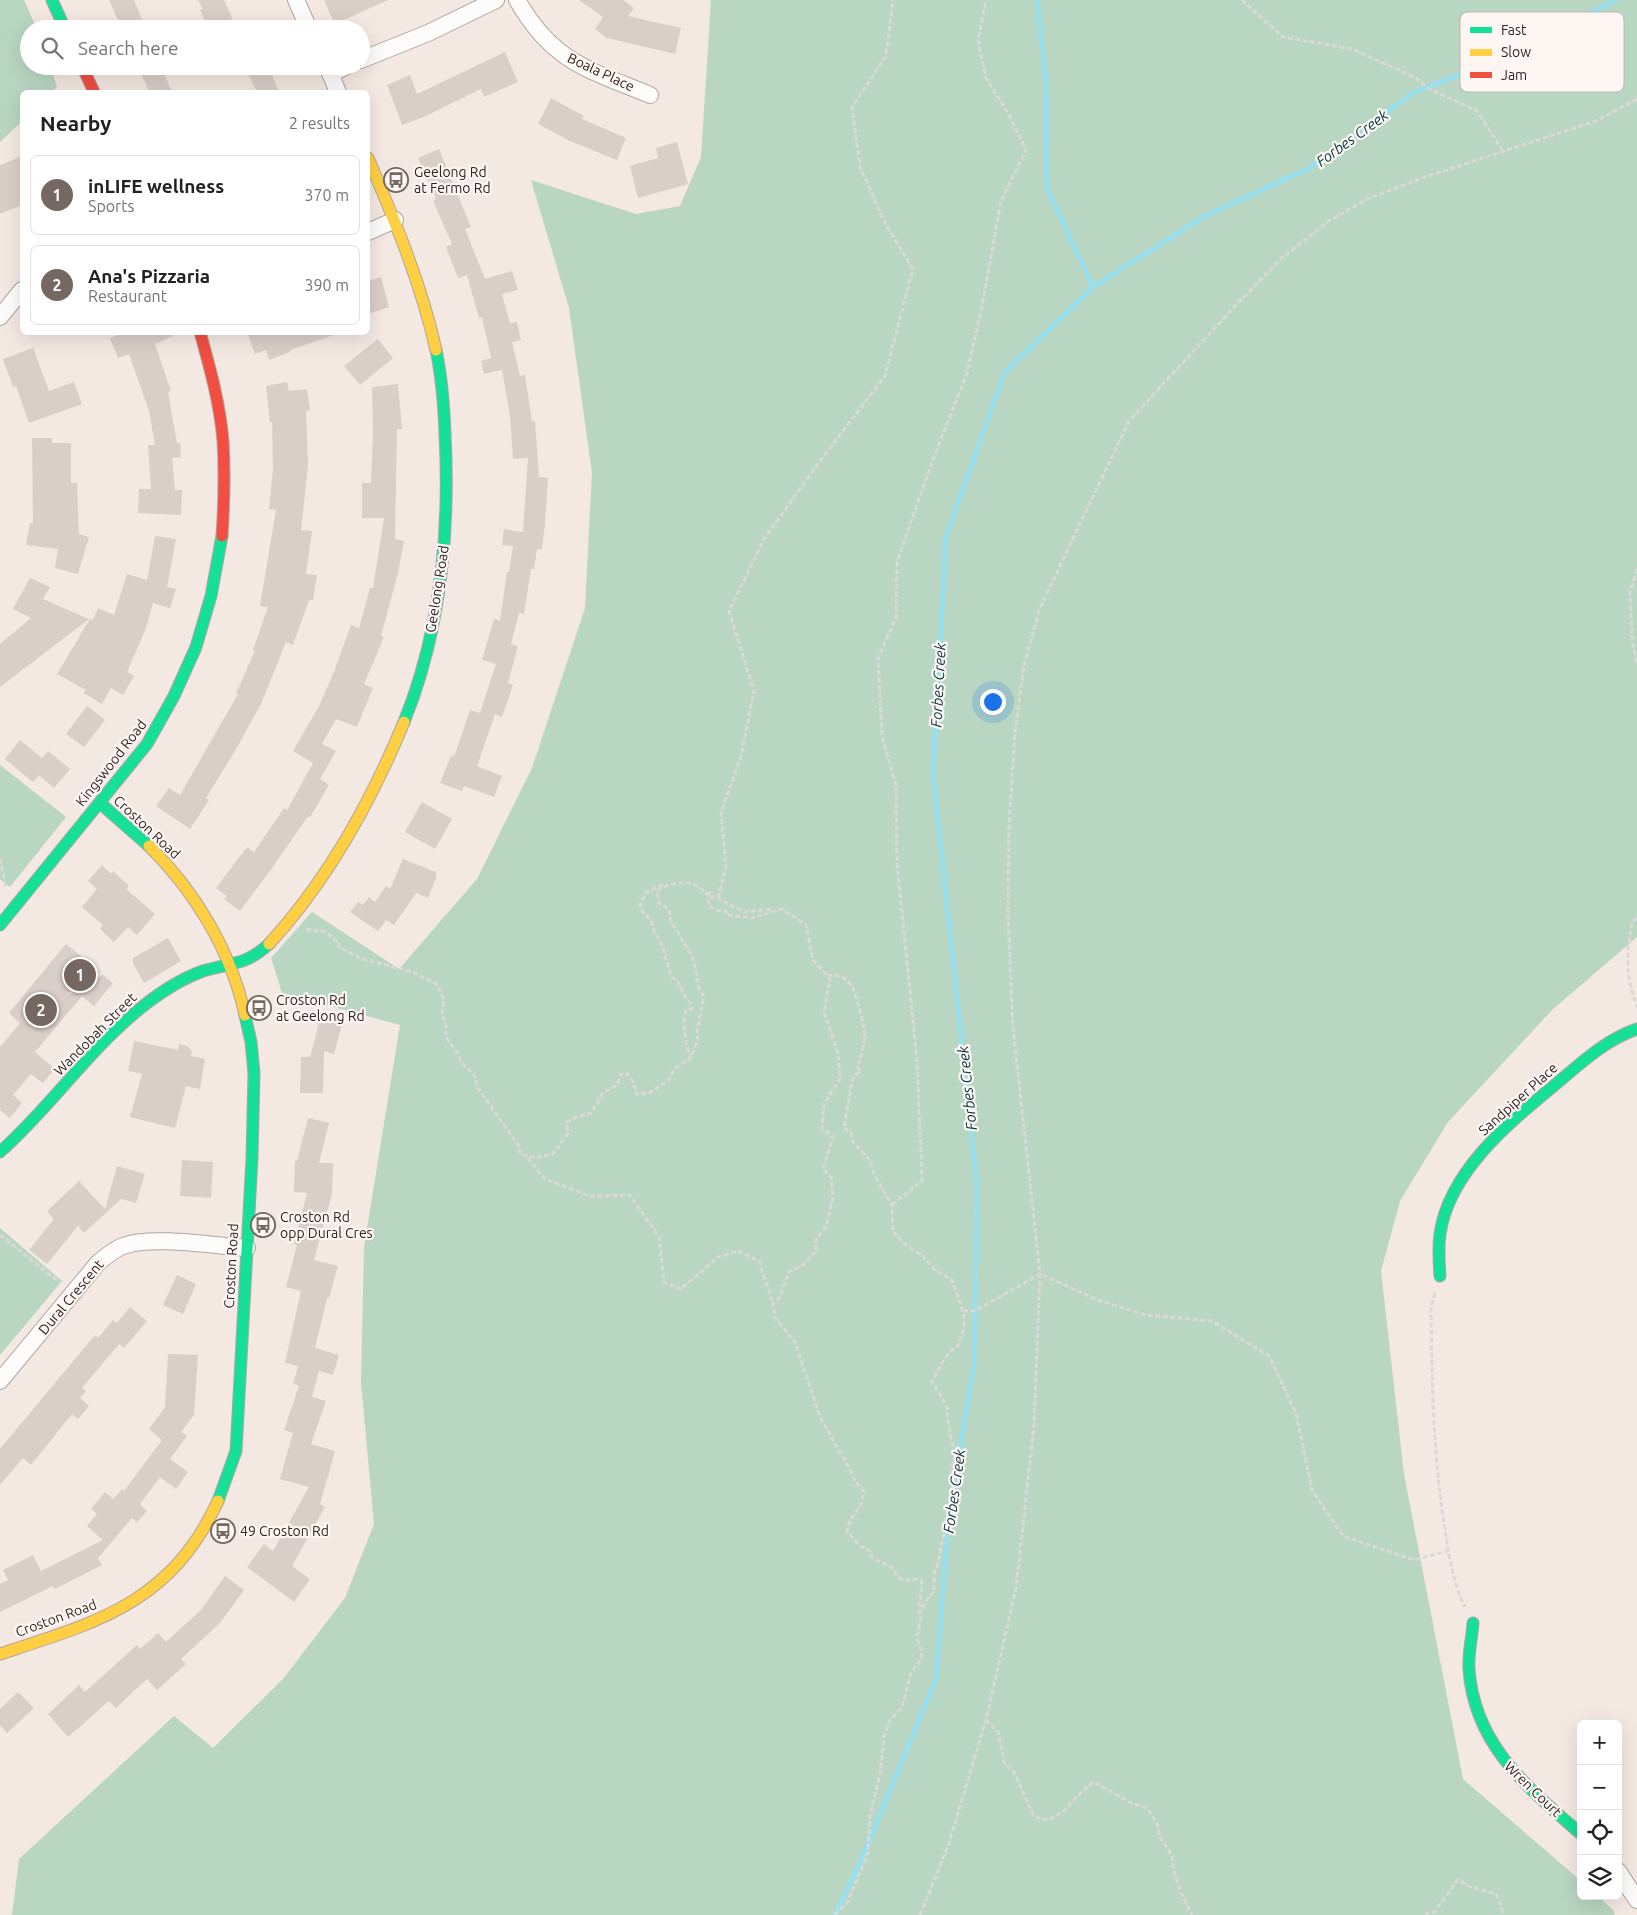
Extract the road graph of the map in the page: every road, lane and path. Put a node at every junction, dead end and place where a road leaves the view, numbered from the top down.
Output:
1 (52, 0) edge
2 (296, 0) edge
3 (496, 0) edge
4 (517, 0) edge
5 (893, 0) edge
6 (986, 0) edge
7 (1242, 0) edge
8 (61, 20) edge
9 (305, 20) edge
10 (370, 56) edge
11 (86, 75) edge
12 (330, 75) edge
13 (93, 90) edge
14 (337, 90) edge
15 (650, 95) dead end
16 (1637, 99) edge
17 (1503, 151) junction
18 (370, 163) edge
19 (395, 220) junction
20 (370, 231) edge
21 (20, 292) edge
22 (0, 317) edge
23 (201, 335) edge
24 (1637, 569) edge
25 (1637, 664) edge
26 (100, 803) junction
27 (668, 885) junction
28 (705, 893) junction
29 (718, 898) junction
30 (6, 906) edge
31 (782, 909) junction
32 (1637, 918) edge
33 (288, 920) junction
34 (0, 925) edge
35 (230, 967) junction
36 (826, 975) junction
37 (1637, 1007) edge
38 (1637, 1029) edge
39 (691, 1058) junction
40 (0, 1152) edge
41 (528, 1157) junction
42 (892, 1205) junction
43 (0, 1235) edge
44 (247, 1248) junction
45 (1040, 1274) junction
46 (1440, 1276) joint
47 (73, 1293) junction
48 (772, 1304) junction
49 (962, 1311) junction
50 (0, 1381) edge
51 (1448, 1551) junction
52 (921, 1617) junction
53 (1474, 1623) joint
54 (0, 1654) edge
55 (986, 1720) junction
56 (1577, 1830) edge
57 (1622, 1877) edge
58 (1637, 1900) edge
59 (834, 1915) edge
60 (920, 1915) edge
61 (1192, 1915) edge
62 (1426, 1915) edge
63 (1502, 1915) edge

1 - 8 street
2 - 9 street
3 - 10 street
4 - 15 street, Boala Place
5 - 29 path
6 - 42 path
7 - 17 path
11 - 13 street
12 - 14 street
16 - 17 path
17 - 45 path
18 - 19 street, Geelong Road
19 - 20 street
19 - 33 street, Geelong Road
21 - 22 street
23 - 26 street, Kingswood Road
24 - 25 path
26 - 30 street, Kingswood Road
26 - 35 street, Croston Road
27 - 28 path
27 - 39 path
27 - 39 path
28 - 29 path
28 - 31 path
29 - 31 path
30 - 34 street, Kingswood Road
31 - 36 path
32 - 37 path
33 - 35 street, Geelong Road
33 - 41 path
35 - 40 street, Wandobah Street
35 - 44 street, Croston Road
36 - 42 path
36 - 48 path
38 - 46 street, Sandpiper Place
39 - 41 path
41 - 48 path
42 - 49 path
43 - 47 path
44 - 47 street, Dural Crescent
44 - 54 street, Croston Road
45 - 49 path
45 - 51 path
45 - 55 path
46 - 51 path
47 - 50 street, Dural Crescent
48 - 52 path
49 - 52 path
51 - 53 path
52 - 59 path
53 - 56 street, Wren Court
55 - 60 path
55 - 61 path
57 - 58 street
62 - 63 path

